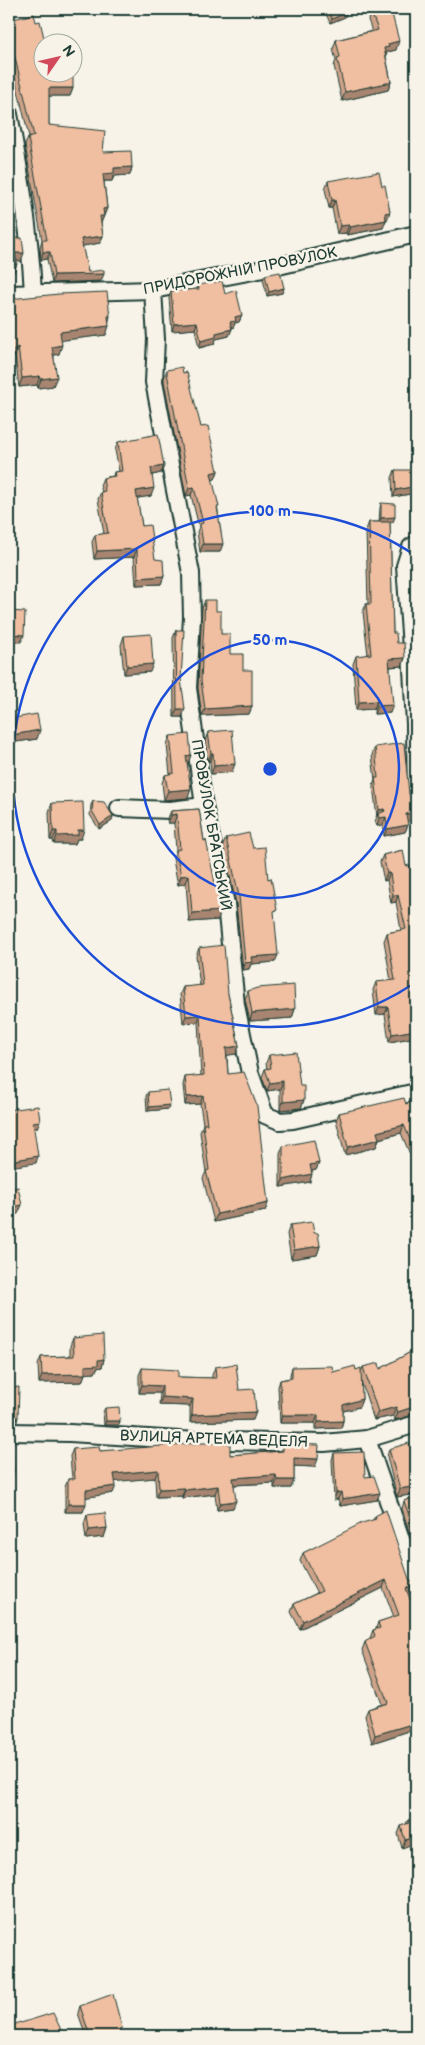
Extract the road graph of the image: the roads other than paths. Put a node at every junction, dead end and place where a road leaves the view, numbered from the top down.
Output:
1 (9, 114) edge
2 (416, 234) edge
3 (153, 290) junction
4 (33, 293) junction
5 (9, 294) edge
6 (416, 544) edge
7 (416, 801) edge
8 (204, 806) junction
9 (119, 808) dead end
10 (416, 1092) edge
11 (416, 1424) edge
12 (9, 1432) edge
13 (367, 1439) junction
14 (416, 1583) edge

1 - 4 street
2 - 3 street, ПРИДОРОЖНІЙ ПРОВУЛОК
3 - 4 street, ПРИДОРОЖНІЙ ПРОВУЛОК
3 - 8 street, ПРОВУЛОК БРАТСЬКИЙ
4 - 5 street, ПРИДОРОЖНІЙ ПРОВУЛОК
6 - 7 street
8 - 9 street
8 - 10 street, ПРОВУЛОК БРАТСЬКИЙ
11 - 13 street, ВУЛИЦЯ АРТЕМА ВЕДЕЛЯ
12 - 13 street, ВУЛИЦЯ АРТЕМА ВЕДЕЛЯ
13 - 14 street

